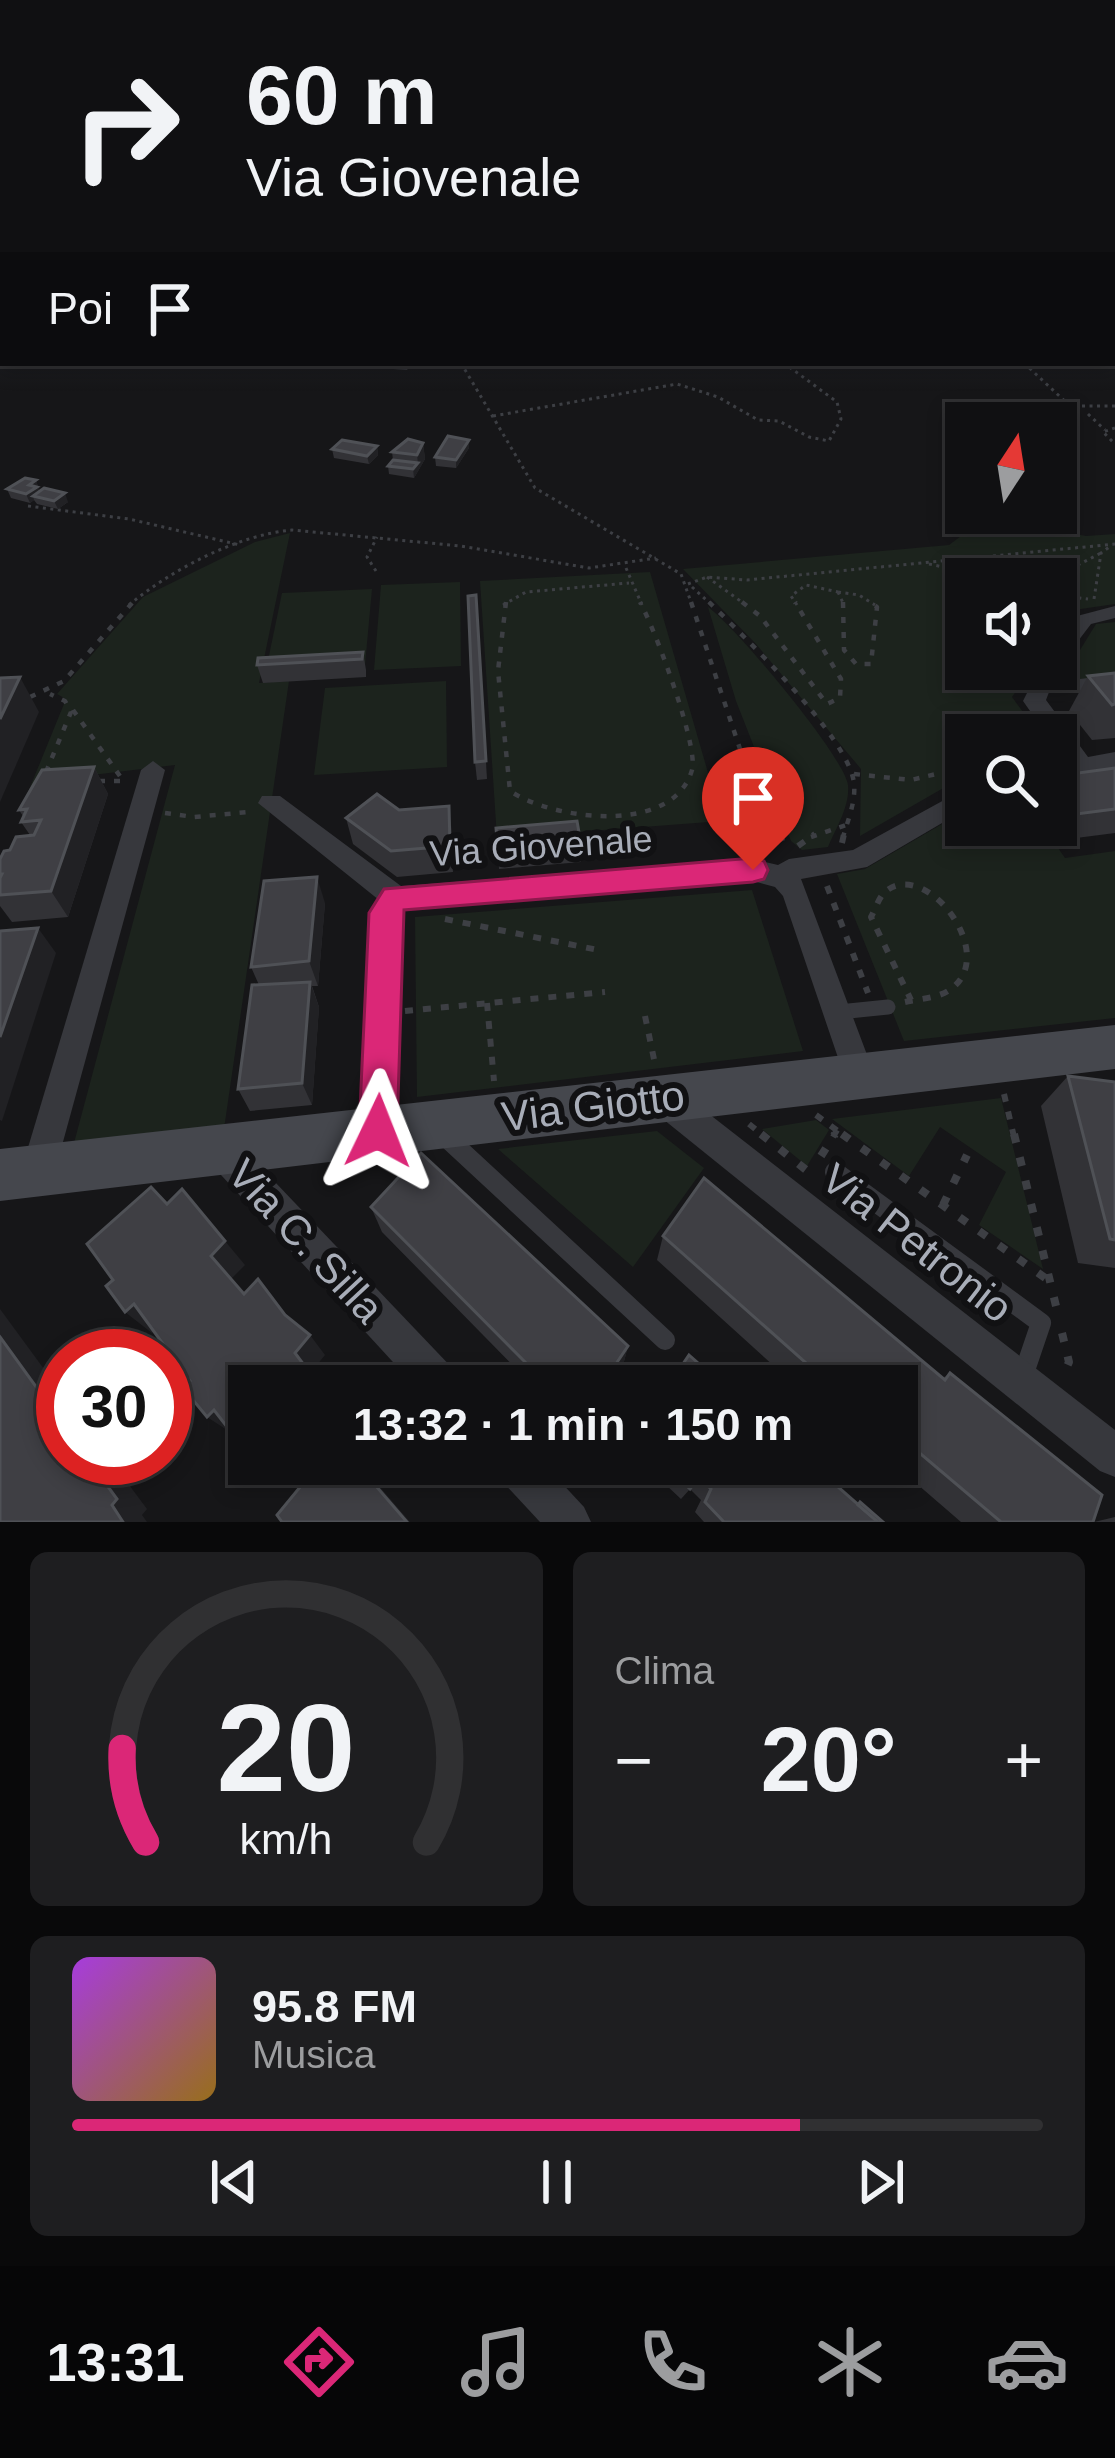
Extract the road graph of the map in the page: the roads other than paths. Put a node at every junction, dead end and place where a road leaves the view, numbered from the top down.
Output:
1 (1104, 608) edge
2 (1077, 630) edge
3 (1115, 681) edge
4 (1077, 686) edge
5 (1115, 761) edge
6 (1077, 767) edge
7 (153, 770) dead end
8 (274, 806) road end
9 (945, 809) edge
10 (780, 863) junction
11 (395, 898) junction
12 (881, 1008) road end
13 (838, 1012) junction
14 (1115, 1047) edge
15 (859, 1076) junction
16 (664, 1099) junction
17 (433, 1125) junction
18 (378, 1131) junction
19 (220, 1149) junction
20 (835, 1172) dead end
21 (19, 1173) edge
22 (664, 1340) dead end
23 (422, 1365) edge
24 (1021, 1383) junction
25 (1115, 1456) edge
26 (535, 1485) edge
27 (569, 1522) edge

1 - 2 street
3 - 4 lane
5 - 6 street
7 - 21 street
8 - 11 street
9 - 10 street
10 - 11 street, Via Giovenale
10 - 13 street
11 - 18 street, Via Giovenale
12 - 13 lane
13 - 15 street
14 - 15 street, Via Giotto
15 - 16 street, Via Giotto
16 - 17 street, Via Giotto
16 - 24 street, Via Petronio
17 - 18 street, Via Giotto
17 - 22 lane
18 - 19 street, Via Giotto
19 - 21 street, Via Giotto
19 - 23 street, Via C. Silla
20 - 24 lane
24 - 25 street, Via Petronio
26 - 27 street

